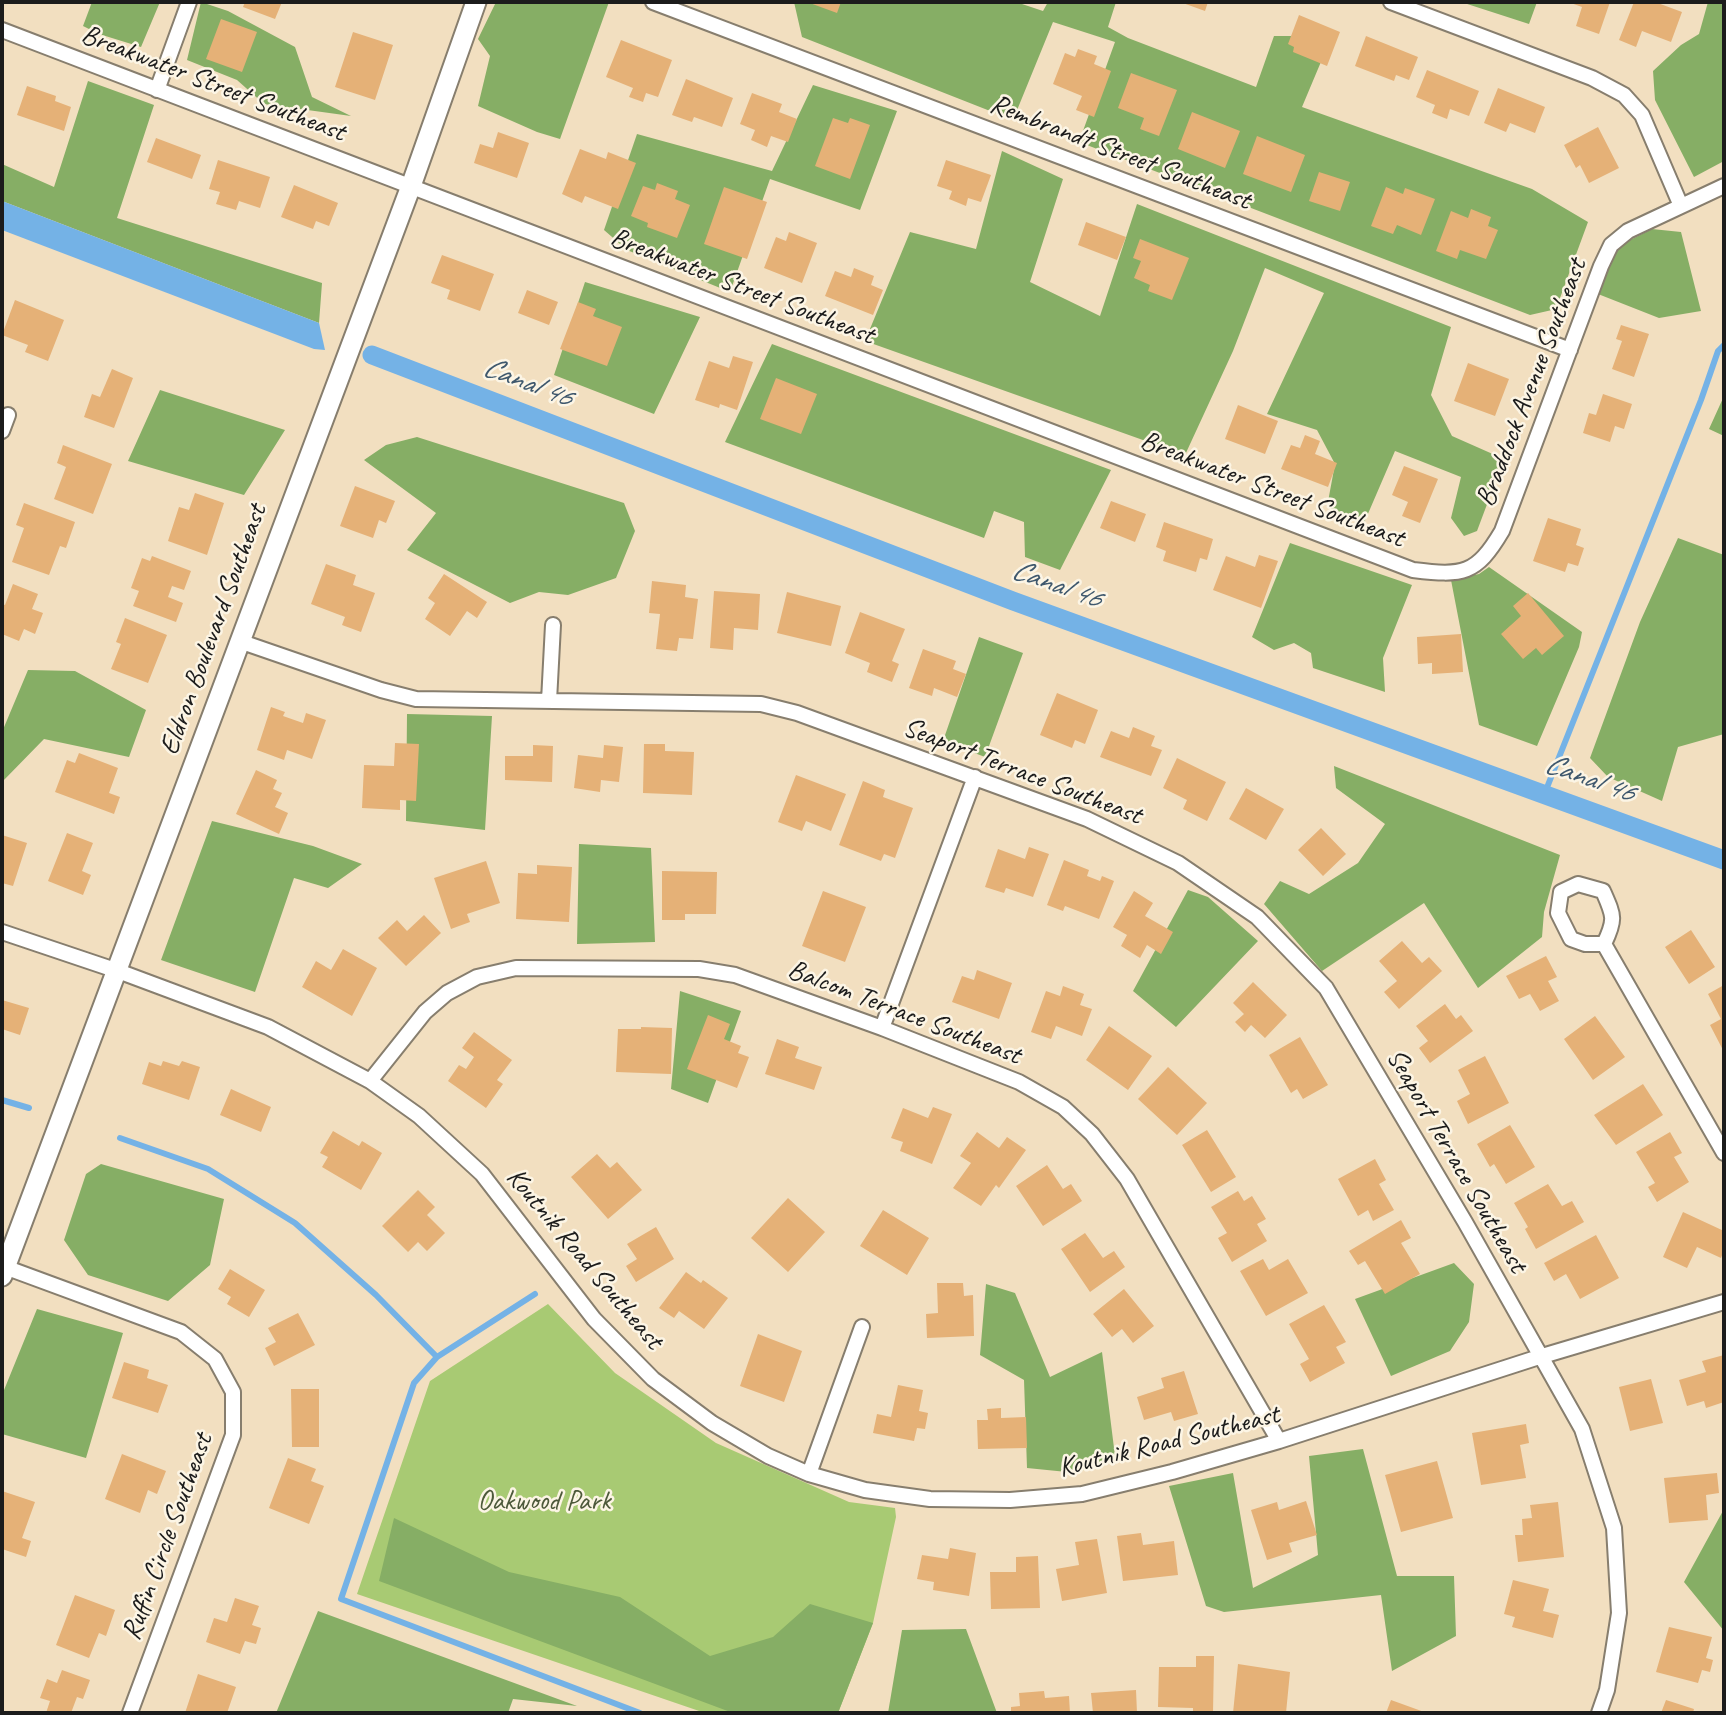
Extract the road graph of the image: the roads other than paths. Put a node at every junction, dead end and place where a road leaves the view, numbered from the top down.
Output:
1 (189, 2) edge
2 (476, 2) edge
3 (653, 2) edge
4 (1391, 2) edge
5 (2, 30) edge
6 (157, 90) junction
7 (411, 186) junction
8 (1724, 186) edge
9 (1681, 206) junction
10 (1570, 349) junction
11 (8, 415) dead end
12 (2, 431) edge
13 (1468, 569) joint
14 (554, 625) dead end
15 (239, 641) junction
16 (549, 701) junction
17 (975, 777) junction
18 (2, 932) edge
19 (1604, 944) junction
20 (118, 971) junction
21 (882, 1028) junction
22 (370, 1081) junction
23 (1724, 1153) edge
24 (3, 1270) edge
25 (1724, 1302) edge
26 (862, 1327) dead end
27 (1539, 1357) junction
28 (1279, 1441) junction
29 (809, 1474) junction
30 (130, 1713) edge
31 (1599, 1713) edge

1 - 6 street
2 - 7 street, Eldron Boulevard Southeast
3 - 10 street, Rembrandt Street Southeast
4 - 9 street
5 - 6 street, Breakwater Street Southeast
6 - 7 street, Breakwater Street Southeast
7 - 13 street, Breakwater Street Southeast
7 - 15 street, Eldron Boulevard Southeast
8 - 9 street, Braddock Avenue Southeast
9 - 10 street, Braddock Avenue Southeast
10 - 13 street, Braddock Avenue Southeast
11 - 12 street
14 - 16 street
15 - 16 street, Seaport Terrace Southeast
15 - 20 street, Eldron Boulevard Southeast
16 - 17 street, Seaport Terrace Southeast
17 - 21 street
17 - 27 street, Seaport Terrace Southeast
18 - 20 street, Koutnik Road Southeast
19 - 19 street
19 - 23 street
20 - 22 street, Koutnik Road Southeast
20 - 24 street, Eldron Boulevard Southeast
21 - 22 street, Balcom Terrace Southeast
21 - 28 street, Balcom Terrace Southeast
22 - 29 street, Koutnik Road Southeast
24 - 30 street, Ruffin Circle Southeast
25 - 27 street, Koutnik Road Southeast
26 - 29 street
27 - 28 street, Koutnik Road Southeast
27 - 31 street, Seaport Terrace Southeast
28 - 29 street, Koutnik Road Southeast

